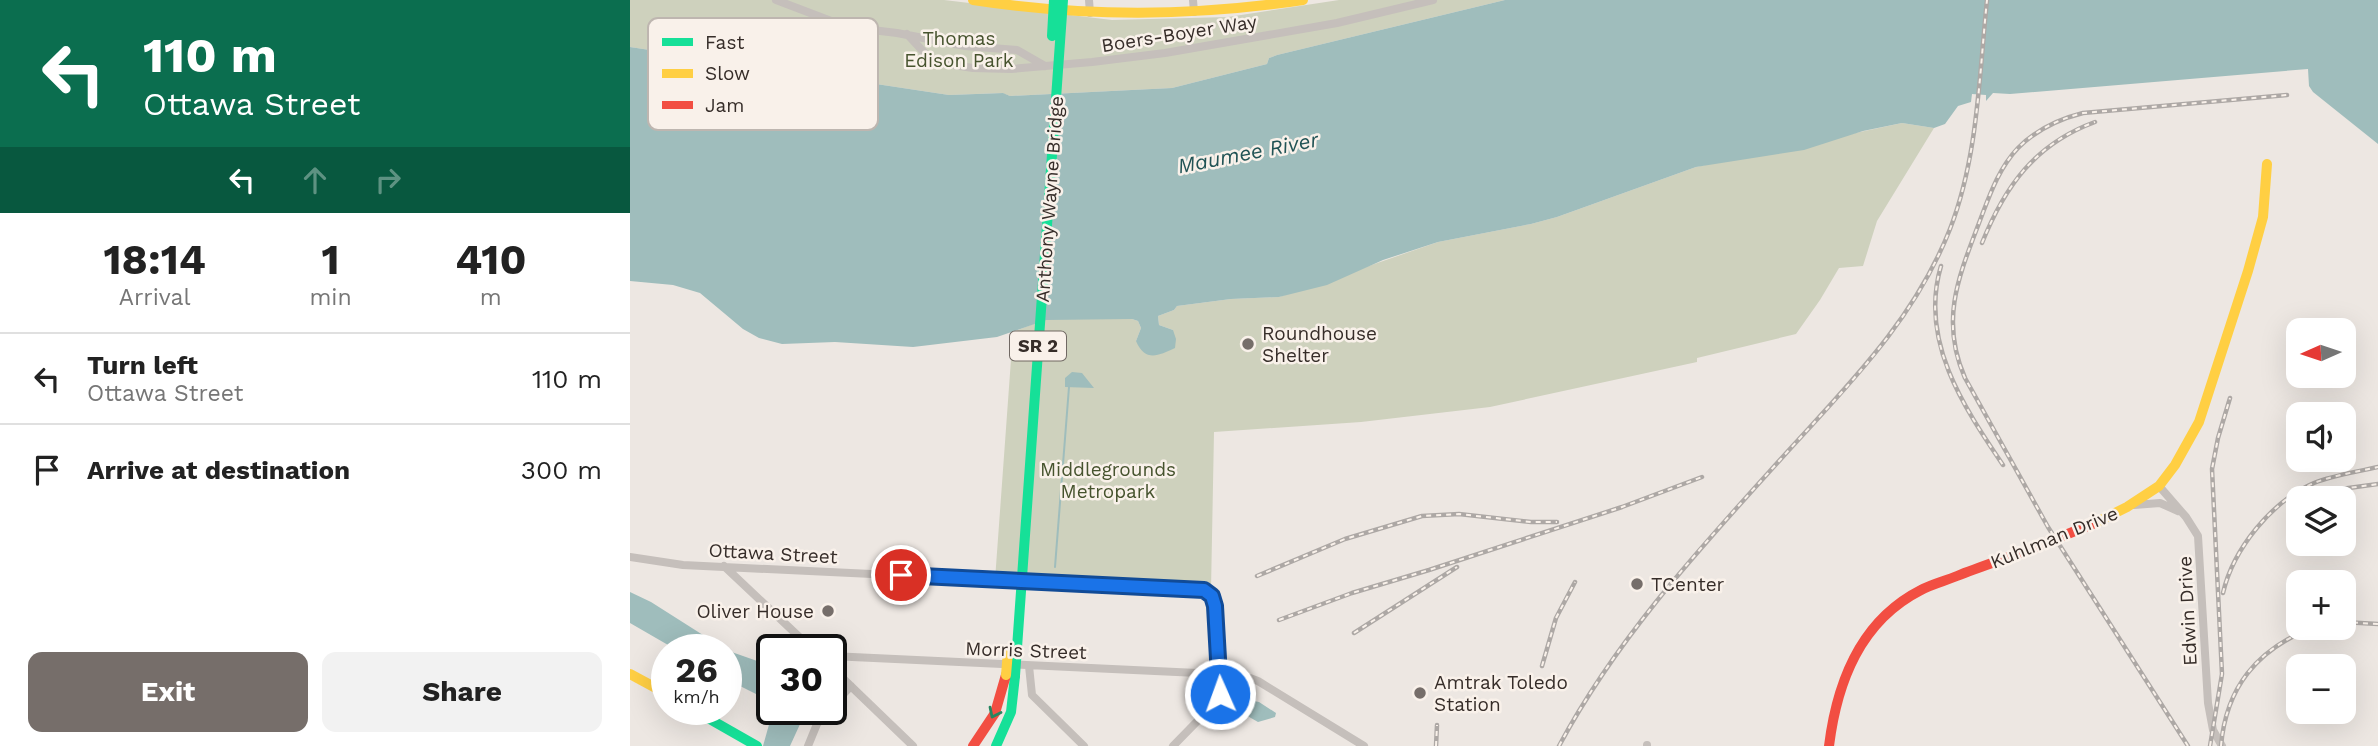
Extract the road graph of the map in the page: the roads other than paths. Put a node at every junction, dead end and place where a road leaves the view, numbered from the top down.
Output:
1 (776, 0) edge
2 (973, 0) edge
3 (1054, 0) edge
4 (1063, 0) edge
5 (1089, 0) edge
6 (1297, 0) edge
7 (1433, 0) edge
8 (989, 1) edge
9 (1194, 6) edge
10 (1090, 13) junction
11 (1057, 16) junction
12 (823, 18) edge
13 (878, 31) edge
14 (907, 34) junction
15 (1052, 66) junction
16 (2267, 164) dead end
17 (2158, 486) junction
18 (2127, 507) junction
19 (2186, 517) junction
20 (630, 557) edge
21 (724, 566) junction
22 (796, 634) edge
23 (847, 657) edge
24 (1029, 666) junction
25 (630, 674) edge
26 (1219, 674) junction
27 (1010, 676) junction
28 (847, 682) edge
29 (651, 685) edge
30 (851, 686) junction
31 (847, 690) edge
32 (720, 725) edge
33 (817, 725) edge
34 (757, 746) edge
35 (808, 746) edge
36 (913, 746) edge
37 (973, 746) edge
38 (996, 746) edge
39 (1084, 746) edge
40 (1173, 746) edge
41 (1364, 746) edge
42 (1829, 746) edge
43 (2222, 746) edge

1 - 12 street
2 - 8 street
3 - 11 street, SR 2, bridge
4 - 11 street, SR 2, bridge
5 - 10 street
6 - 9 street
7 - 15 street, Boers-Boyer Way
8 - 10 street
9 - 10 street
11 - 27 street, Anthony Wayne Bridge / SR 2, bridge
13 - 14 street
14 - 15 street
14 - 15 street, Boers-Boyer Way
16 - 17 street, Kuhlman Drive
17 - 18 street, Kuhlman Drive
17 - 19 street, Edwin Drive
18 - 19 street
18 - 42 street, Kuhlman Drive, bridge
19 - 43 street, Edwin Drive
20 - 21 street, Ottawa Street
21 - 22 street
21 - 26 street, Ottawa Street
23 - 24 street, Morris Street
24 - 26 street, Morris Street
24 - 39 street
25 - 29 street
26 - 40 street, Ottawa Street
26 - 41 street, Morris Street
27 -> 37 street, SR 2
27 - 38 street, SR 2
28 - 30 street
30 - 31 street
30 - 36 street
32 - 34 street
33 - 35 street

